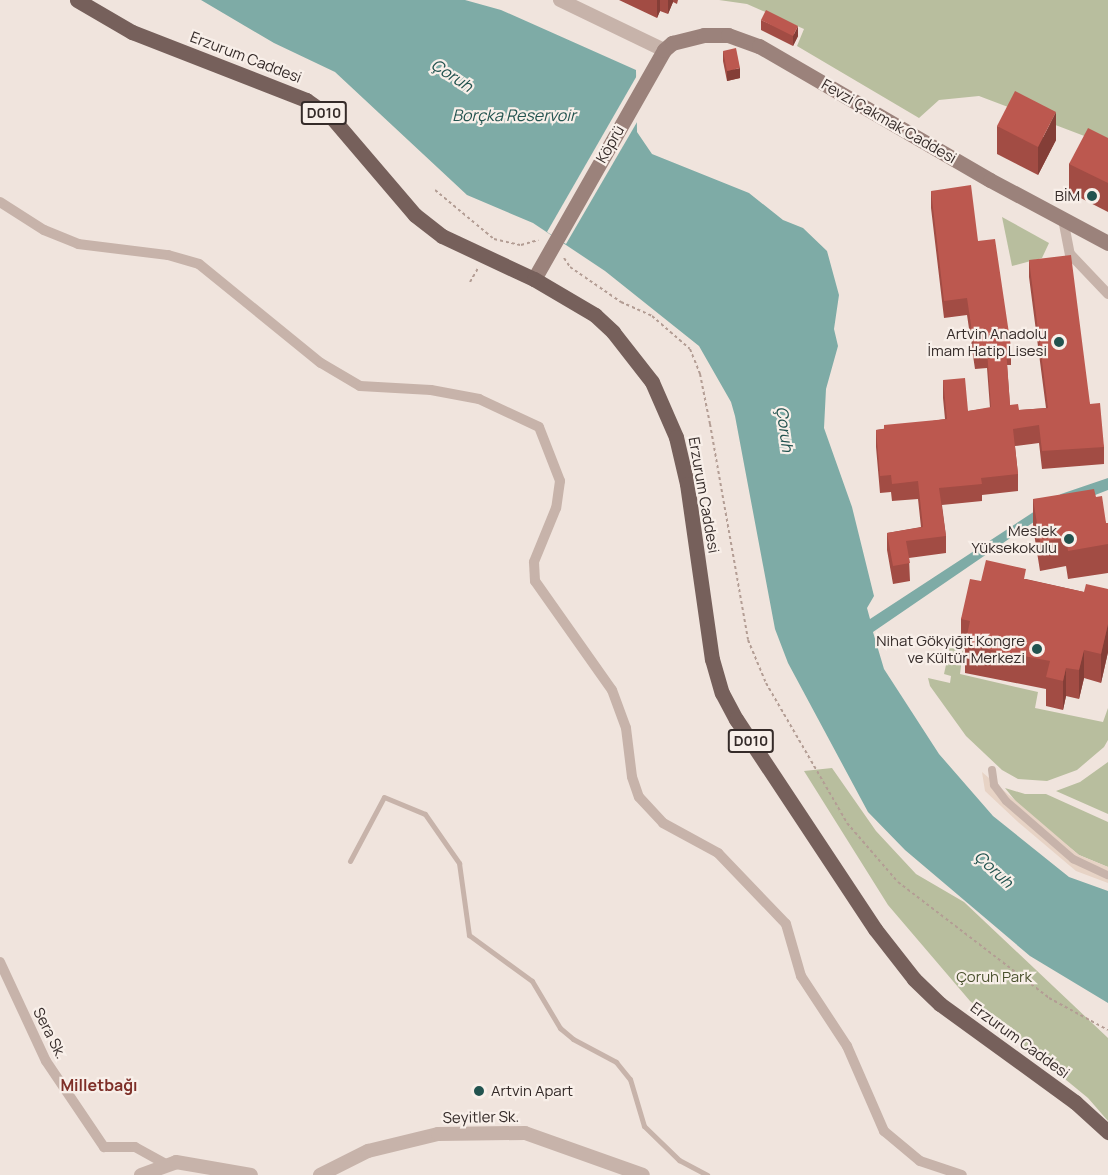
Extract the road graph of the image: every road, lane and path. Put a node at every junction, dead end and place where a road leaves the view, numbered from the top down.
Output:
1 (77, 0) edge
2 (560, 0) edge
3 (664, 50) junction
4 (435, 190) dead end
5 (0, 202) edge
6 (1063, 219) junction
7 (549, 239) junction
8 (1108, 243) edge
9 (562, 255) dead end
10 (534, 279) junction
11 (1108, 294) edge
12 (992, 770) dead end
13 (350, 861) dead end
14 (1108, 875) edge
15 (0, 962) edge
16 (1108, 1030) edge
17 (1108, 1132) edge
18 (167, 1166) junction
19 (141, 1175) edge
20 (251, 1175) edge
21 (320, 1175) edge
22 (643, 1175) edge
23 (707, 1175) edge
24 (962, 1175) edge

1 - 10 main road, Erzurum Caddesi / D010
2 - 3 street
3 - 6 main road, Fevzi Çakmak Caddesi
3 - 7 main road, Köprü
4 - 7 path
5 - 24 street
6 - 8 main road, Fevzi Çakmak Caddesi
6 - 11 street
7 - 10 main road, Köprü
9 - 16 path
10 - 17 main road, Erzurum Caddesi / D010
12 - 14 street
13 - 23 lane
15 - 18 street, Sera Sk.
18 - 19 street
18 - 20 street
21 - 22 street, Seyitler Sk.

